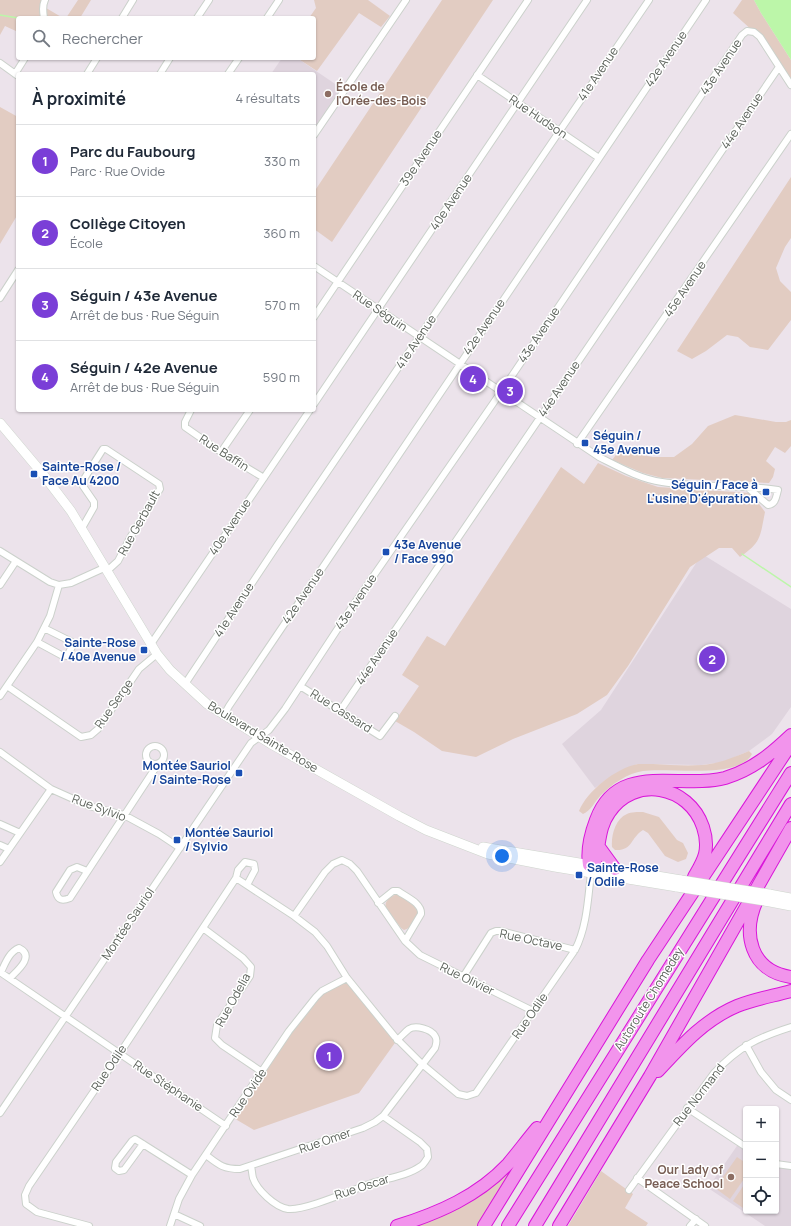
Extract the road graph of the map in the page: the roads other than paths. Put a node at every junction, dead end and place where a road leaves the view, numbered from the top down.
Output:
1 (45, 0) edge
2 (133, 0) edge
3 (209, 0) edge
4 (279, 0) edge
5 (406, 0) edge
6 (528, 0) edge
7 (587, 0) edge
8 (649, 0) edge
9 (706, 0) edge
10 (44, 16) edge
11 (123, 16) edge
12 (198, 16) edge
13 (268, 16) edge
14 (24, 60) edge
15 (96, 60) edge
16 (169, 60) edge
17 (238, 60) edge
18 (0, 63) edge
19 (779, 67) junction
20 (18, 72) edge
21 (88, 72) edge
22 (161, 72) edge
23 (229, 72) edge
24 (16, 75) edge
25 (477, 75) junction
26 (791, 86) edge
27 (518, 103) junction
28 (559, 131) junction
29 (316, 132) edge
30 (791, 134) edge
31 (599, 158) junction
32 (316, 267) edge
33 (16, 273) edge
34 (338, 282) junction
35 (0, 298) edge
36 (378, 309) junction
37 (316, 314) edge
38 (419, 337) junction
39 (459, 364) junction
40 (501, 392) junction
41 (316, 401) edge
42 (190, 412) edge
43 (249, 412) edge
44 (309, 412) edge
45 (539, 418) junction
46 (0, 423) edge
47 (578, 444) junction
48 (221, 452) junction
49 (264, 478) junction
50 (747, 487) junction
51 (82, 528) junction
52 (0, 551) edge
53 (16, 561) junction
54 (106, 569) junction
55 (0, 585) edge
56 (59, 585) junction
57 (44, 628) junction
58 (37, 642) junction
59 (151, 644) junction
60 (157, 654) junction
61 (185, 684) junction
62 (7, 686) junction
63 (300, 686) junction
64 (0, 696) edge
65 (340, 711) junction
66 (224, 715) junction
67 (395, 716) dead end
68 (791, 735) edge
69 (259, 737) junction
70 (791, 744) edge
71 (0, 752) edge
72 (158, 764) dead end
73 (791, 773) edge
74 (51, 789) junction
75 (791, 804) edge
76 (124, 815) junction
77 (0, 824) edge
78 (791, 828) edge
79 (20, 834) junction
80 (0, 845) edge
81 (599, 847) junction
82 (180, 848) junction
83 (9, 849) junction
84 (0, 862) edge
85 (591, 868) junction
86 (615, 869) junction
87 (768, 869) junction
88 (87, 871) junction
89 (236, 878) junction
90 (679, 883) junction
91 (247, 885) junction
92 (767, 898) junction
93 (791, 898) edge
94 (378, 903) junction
95 (791, 906) edge
96 (294, 916) junction
97 (674, 921) junction
98 (203, 928) junction
99 (405, 941) junction
100 (575, 950) junction
101 (2, 973) edge
102 (463, 977) junction
103 (791, 977) edge
104 (10, 978) junction
105 (348, 978) junction
106 (0, 981) edge
107 (791, 991) edge
108 (533, 1011) junction
109 (66, 1016) junction
110 (791, 1027) edge
111 (397, 1040) junction
112 (746, 1045) junction
113 (120, 1053) junction
114 (422, 1064) junction
115 (262, 1072) junction
116 (574, 1080) junction
117 (643, 1088) junction
118 (791, 1100) edge
119 (687, 1108) junction
120 (0, 1113) edge
121 (383, 1116) junction
122 (226, 1126) junction
123 (143, 1144) junction
124 (743, 1145) edge
125 (206, 1155) junction
126 (779, 1164) edge
127 (251, 1166) junction
128 (791, 1166) edge
129 (192, 1175) junction
130 (637, 1178) junction
131 (629, 1190) dead end
132 (174, 1214) junction
133 (696, 1219) junction
134 (560, 1224) edge
135 (89, 1226) edge
136 (170, 1226) edge
137 (200, 1226) edge
138 (397, 1226) edge
139 (484, 1226) edge
140 (508, 1226) edge
141 (535, 1226) edge
142 (690, 1226) edge
143 (705, 1226) edge

1 - 10 street
2 - 11 street
3 - 12 street
4 - 13 street
5 - 29 street
6 - 25 street, 39e Avenue
7 - 27 street, 40e Avenue
8 - 28 street, 41e Avenue
9 - 31 street, 42e Avenue
14 - 20 street
15 - 21 street
16 - 22 street
17 - 23 street
18 - 24 street
19 - 26 street
19 - 40 street, 43e Avenue
19 - 45 street, 44e Avenue
25 - 27 street, Rue Hudson
25 - 34 street, 39e Avenue
27 - 28 street, Rue Hudson
27 - 36 street, 40e Avenue
28 - 31 street, Rue Hudson
28 - 38 street, 41e Avenue
30 - 47 street, 45e Avenue
31 - 39 street, 42e Avenue
32 - 34 street, Rue Séguin
33 - 35 street
34 - 36 street, Rue Séguin
34 - 37 street, 39e Avenue
36 - 38 street, Rue Séguin
36 - 41 street, 40e Avenue
38 - 39 street, Rue Séguin
38 - 61 street, 41e Avenue
39 - 40 street, Rue Séguin
39 - 66 street, 42e Avenue
40 - 45 street, Rue Séguin
40 - 63 street, 43e Avenue
42 - 48 street, Rue Baffin
43 - 48 street
44 - 49 street, 40e Avenue
45 - 47 street, Rue Séguin
45 - 65 street, 44e Avenue
46 - 51 street, Boulevard Sainte-Rose
47 - 50 street, Rue Séguin
48 - 49 street, Rue Baffin
49 - 59 street, 40e Avenue
50 - 50 street, Rue Séguin
51 - 54 street, Boulevard Sainte-Rose
51 - 54 street, Rue Gerbault
52 - 53 street
53 - 55 street
53 - 56 street
54 - 56 street
54 - 59 street, Boulevard Sainte-Rose
56 - 57 street
57 - 58 street
57 - 58 street
58 - 62 street
59 - 60 street, Boulevard Sainte-Rose
60 - 61 street, Boulevard Sainte-Rose
60 - 62 street, Rue Serge
61 - 66 street, Boulevard Sainte-Rose
62 - 64 street
63 - 65 street, Rue Cassard
63 - 69 street, 43e Avenue
65 - 67 street, Rue Cassard
66 - 69 street, Boulevard Sainte-Rose
68 - 85 highway
69 - 82 street, Montée Sauriol
69 - 85 street, Boulevard Sainte-Rose
70 - 97 highway
71 - 74 street, Rue Sylvio
72 - 76 street
73 - 140 highway, Autoroute Chomedey
74 - 76 street, Rue Sylvio
74 - 79 street
75 - 141 highway, Autoroute Chomedey
76 - 82 street, Rue Sylvio
76 - 88 street
77 - 79 street
78 - 87 highway
79 - 83 street
80 - 83 street
81 - 85 highway
81 - 86 highway
81 - 97 highway
82 - 109 street, Montée Sauriol
83 - 84 street
85 - 86 street, Boulevard Sainte-Rose
85 - 90 street, Boulevard Sainte-Rose
85 - 100 street, Rue Odile
86 - 90 street, Boulevard Sainte-Rose
87 - 103 highway
87 - 117 highway
88 - 88 street
89 - 91 street, Rue Odile
89 - 91 street, Rue Odile
89 - 98 street, Rue Odile
90 - 92 street, Boulevard Sainte-Rose, bridge
91 - 96 street, Rue Odile
92 - 93 street, Boulevard Sainte-Rose
92 - 95 street, Boulevard Sainte-Rose
94 - 96 street, Rue Olivier
94 - 99 street, Rue Olivier
94 - 99 street
96 - 105 street, Rue Odile
97 - 116 highway
98 - 113 street, Rue Odile
98 - 115 street, Rue Odelia
99 - 102 street, Rue Olivier
100 - 102 street, Rue Octave
100 - 108 street, Rue Odile
101 - 104 street, Rue Stéphanie
101 - 104 street
101 - 106 street
102 - 108 street, Rue Olivier
104 - 109 street, Rue Stéphanie
105 - 111 street, Rue Odile
105 - 115 street, Rue Ovide
107 - 117 highway
108 - 114 street, Rue Odile
109 - 113 street, Rue Stéphanie
109 - 120 street, Montée Sauriol
110 - 112 street, Rue Normand
111 - 114 street, Rue Odile
111 - 114 street
112 - 118 street
112 - 119 street, Rue Normand
113 - 122 street, Rue Stéphanie
113 - 135 street, Rue Odile
114 - 121 street, Rue Omer
115 - 122 street, Rue Ovide
116 - 138 highway
116 - 139 highway
117 - 134 highway
119 - 124 street
119 - 130 street, Rue Normand
121 - 127 street, Rue Omer
121 - 127 street, Rue Oscar
122 - 125 street, Rue Ovide
123 - 123 street
123 - 129 street
125 - 127 street, Rue Omer
125 - 129 street, Rue Ovide
126 - 128 street
129 - 132 street, Rue Ovide
130 - 131 street, Rue Normand
130 - 133 street
132 - 136 street, Rue Ovide
132 - 137 street
133 - 142 street
133 - 143 street

